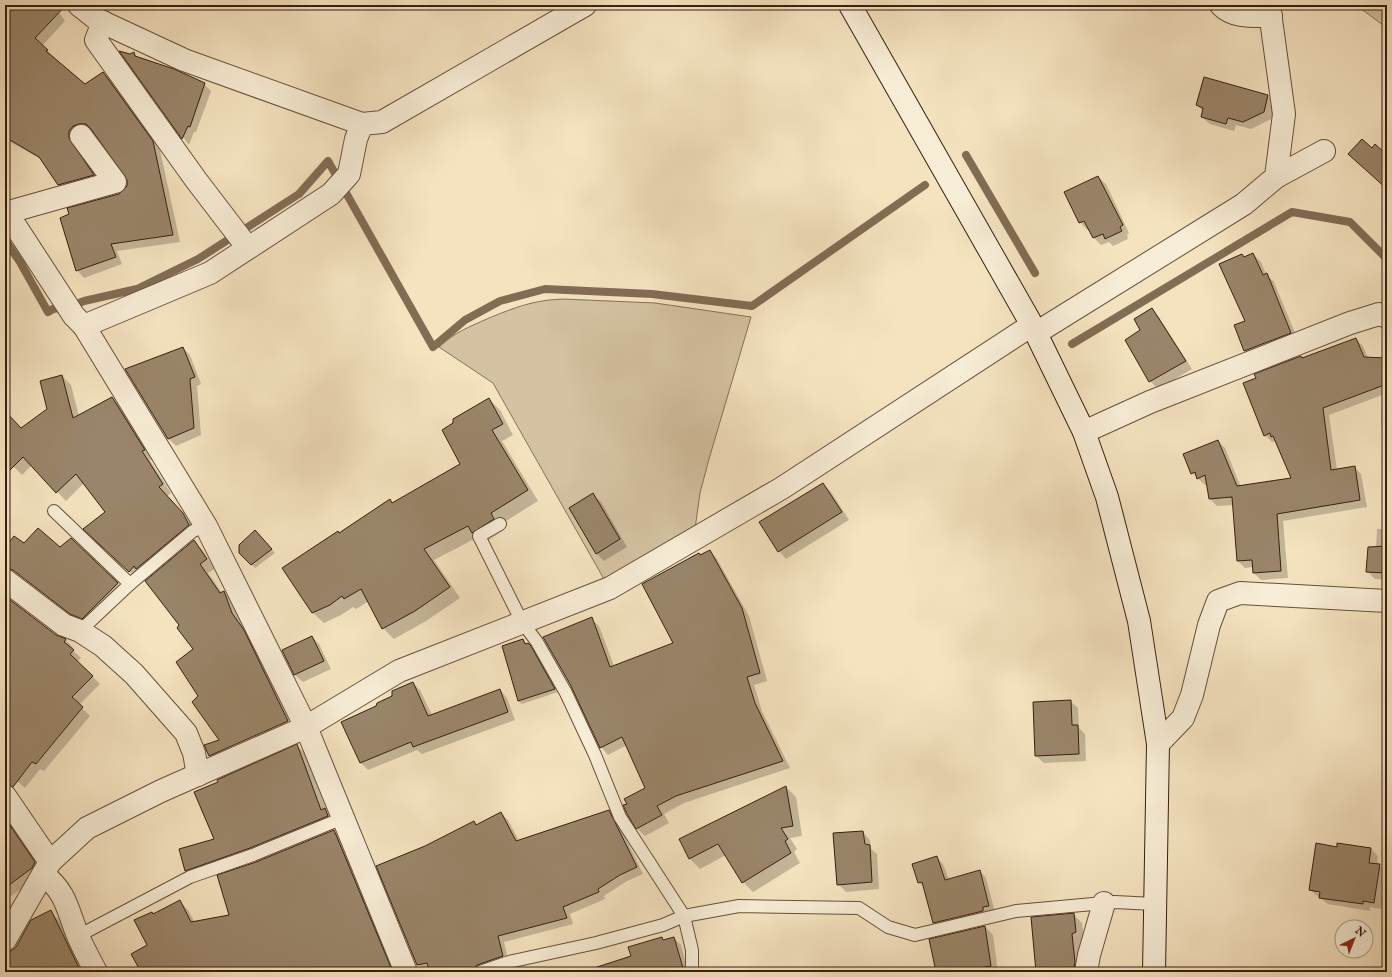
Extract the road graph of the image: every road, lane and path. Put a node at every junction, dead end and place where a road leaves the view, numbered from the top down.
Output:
1 (79, 5) edge
2 (585, 5) edge
3 (850, 5) edge
4 (1222, 5) edge
5 (1270, 10) edge
6 (103, 22) junction
7 (362, 124) junction
8 (81, 136) dead end
9 (1324, 151) dead end
10 (1276, 177) junction
11 (6, 211) edge
12 (248, 248) junction
13 (1387, 317) edge
14 (79, 321) junction
15 (1034, 329) junction
16 (1084, 432) junction
17 (54, 511) dead end
18 (500, 524) dead end
19 (206, 526) junction
20 (5, 580) edge
21 (130, 584) junction
22 (1387, 601) edge
23 (522, 622) junction
24 (80, 632) junction
25 (306, 727) junction
26 (1158, 744) junction
27 (198, 775) junction
28 (5, 796) edge
29 (343, 818) junction
30 (47, 868) junction
31 (1104, 903) junction
32 (1154, 904) junction
33 (684, 916) junction
34 (78, 936) junction
35 (5, 940) edge
36 (513, 967) edge
37 (96, 972) edge
38 (406, 972) edge
39 (480, 972) edge
40 (692, 972) edge
41 (1086, 972) edge
42 (1154, 972) edge

1 - 6 street
2 - 7 street
3 - 15 street
4 - 5 street
5 - 10 street
6 - 7 street
6 - 12 street
7 - 12 street
8 - 11 street
9 - 10 street
10 - 15 street
11 - 14 street
12 - 14 street
13 - 16 street
14 - 19 street
15 - 16 street
15 - 23 street
16 - 26 street
17 - 21 lane
18 - 23 lane
19 - 21 lane
19 - 25 street
20 - 24 street
21 - 24 lane
22 - 26 street
23 - 25 street
23 - 33 lane
24 - 27 street
25 - 27 street
25 - 29 street
26 - 32 street
27 - 30 street
28 - 30 street
29 - 34 lane
29 - 38 street
30 - 34 street
30 - 35 street
31 - 32 lane
31 - 33 lane
31 - 41 street
32 - 42 street
33 - 36 lane
33 - 40 lane
34 - 37 street
36 - 39 lane

